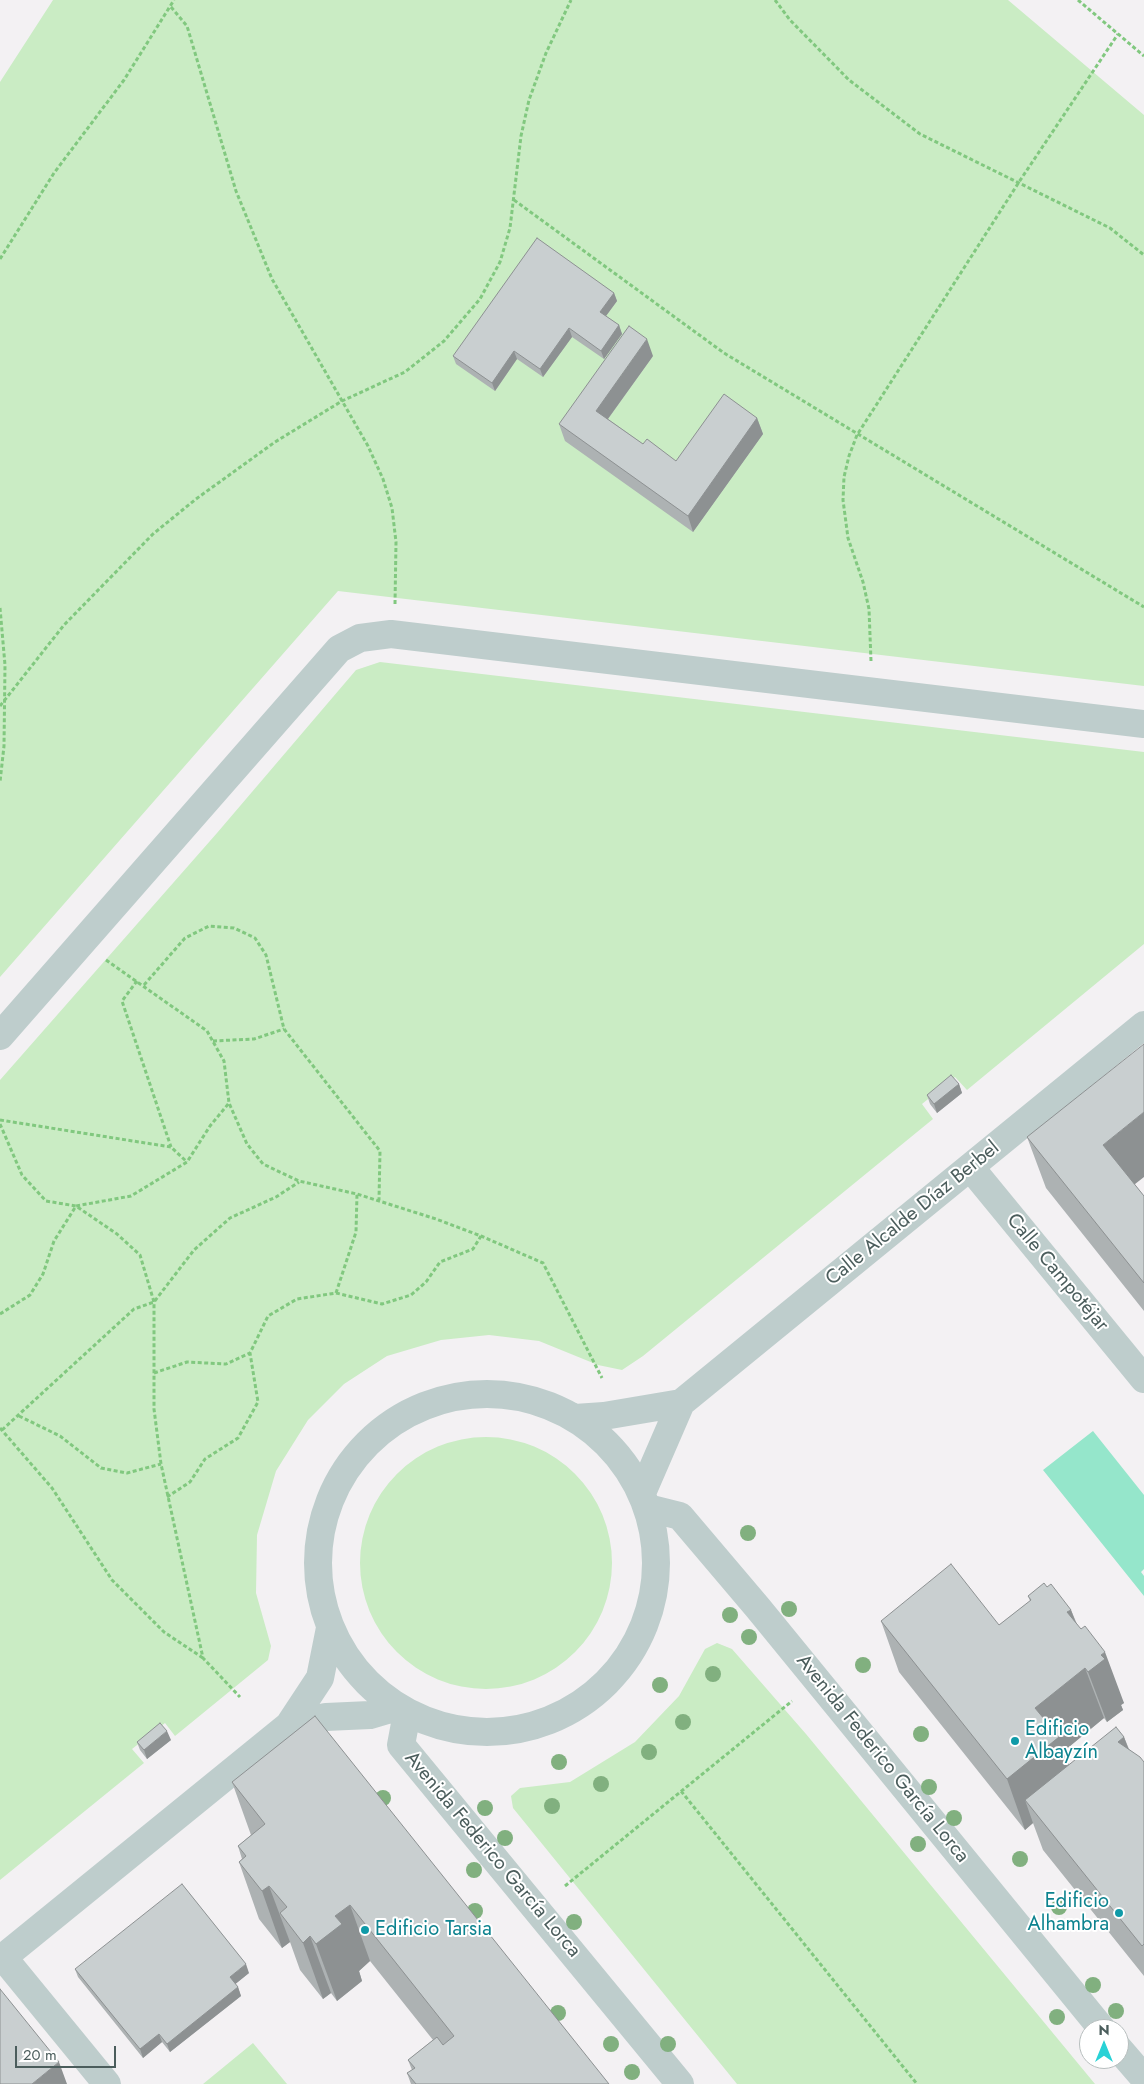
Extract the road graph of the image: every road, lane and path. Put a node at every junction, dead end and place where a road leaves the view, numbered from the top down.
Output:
1 (174, 0) edge
2 (571, 0) edge
3 (775, 0) edge
4 (1078, 0) edge
5 (170, 8) junction
6 (1118, 34) junction
7 (1144, 56) edge
8 (1019, 182) junction
9 (514, 200) junction
10 (1144, 255) edge
11 (0, 259) edge
12 (342, 401) junction
13 (858, 434) junction
14 (395, 606) dead end
15 (1144, 607) edge
16 (0, 608) edge
17 (871, 661) dead end
18 (5, 700) junction
19 (0, 706) edge
20 (1144, 724) edge
21 (0, 782) edge
22 (102, 956) dead end
23 (136, 981) junction
24 (144, 985) junction
25 (1144, 1025) edge
26 (284, 1030) junction
27 (0, 1036) edge
28 (212, 1041) junction
29 (229, 1103) junction
30 (0, 1122) edge
31 (171, 1147) junction
32 (187, 1162) junction
33 (970, 1168) junction
34 (299, 1182) junction
35 (357, 1194) junction
36 (379, 1200) junction
37 (76, 1206) junction
38 (481, 1236) junction
39 (336, 1293) junction
40 (154, 1302) junction
41 (0, 1314) edge
42 (250, 1353) junction
43 (154, 1373) junction
44 (602, 1378) dead end
45 (1144, 1379) edge
46 (681, 1403) junction
47 (19, 1416) junction
48 (574, 1418) junction
49 (1, 1429) edge
50 (161, 1464) junction
51 (167, 1497) junction
52 (645, 1501) junction
53 (330, 1628) junction
54 (203, 1658) junction
55 (240, 1697) dead end
56 (792, 1701) dead end
57 (402, 1710) junction
58 (289, 1725) junction
59 (681, 1791) junction
60 (565, 1886) dead end
61 (2, 1958) edge
62 (1094, 2019) edge
63 (1129, 2043) edge
64 (1144, 2044) edge
65 (1129, 2061) edge
66 (1144, 2078) edge
67 (107, 2084) edge
68 (680, 2084) edge
69 (917, 2084) edge

1 - 5 path
2 - 9 path
3 - 8 path
4 - 6 path
5 - 11 path
5 - 12 path
6 - 7 path
6 - 8 path
8 - 10 path
8 - 13 path
9 - 12 path
9 - 13 path
12 - 14 path
12 - 18 path
13 - 15 path
13 - 17 path
16 - 18 path
18 - 19 path
18 - 21 path
20 - 27 street
22 - 23 path
23 - 24 path
23 - 31 path
24 - 26 path
24 - 28 path
25 - 33 street, Calle Alcalde Díaz Berbel
26 - 28 path
26 - 36 path
28 - 29 path
29 - 32 path
29 - 34 path
30 - 31 path
30 - 37 path
31 - 32 path
32 - 37 path
33 - 45 street, Calle Campotéjar
33 - 46 street, Calle Alcalde Díaz Berbel
34 - 35 path
34 - 40 path
35 - 36 path
35 - 39 path
36 - 38 path
37 - 40 path
37 - 41 path
38 - 39 path
38 - 44 path
39 - 42 path
40 - 43 path
40 - 47 path
42 - 43 path
42 - 51 path
43 - 50 path
46 - 48 street, Calle Alcalde Díaz Berbel
46 - 52 street, Calle Alcalde Díaz Berbel
47 - 49 path
47 - 50 path
48 - 52 street
48 - 53 street
49 - 54 path
50 - 51 path
51 - 54 path
52 - 57 street
52 - 62 street, Avenida Federico García Lorca
53 - 57 street
53 - 58 street
54 - 55 path
56 - 59 path
57 - 58 street
57 - 68 street, Avenida Federico García Lorca
58 - 61 street
59 - 60 path
59 - 69 path
61 - 67 street
63 - 64 street
65 - 66 street

